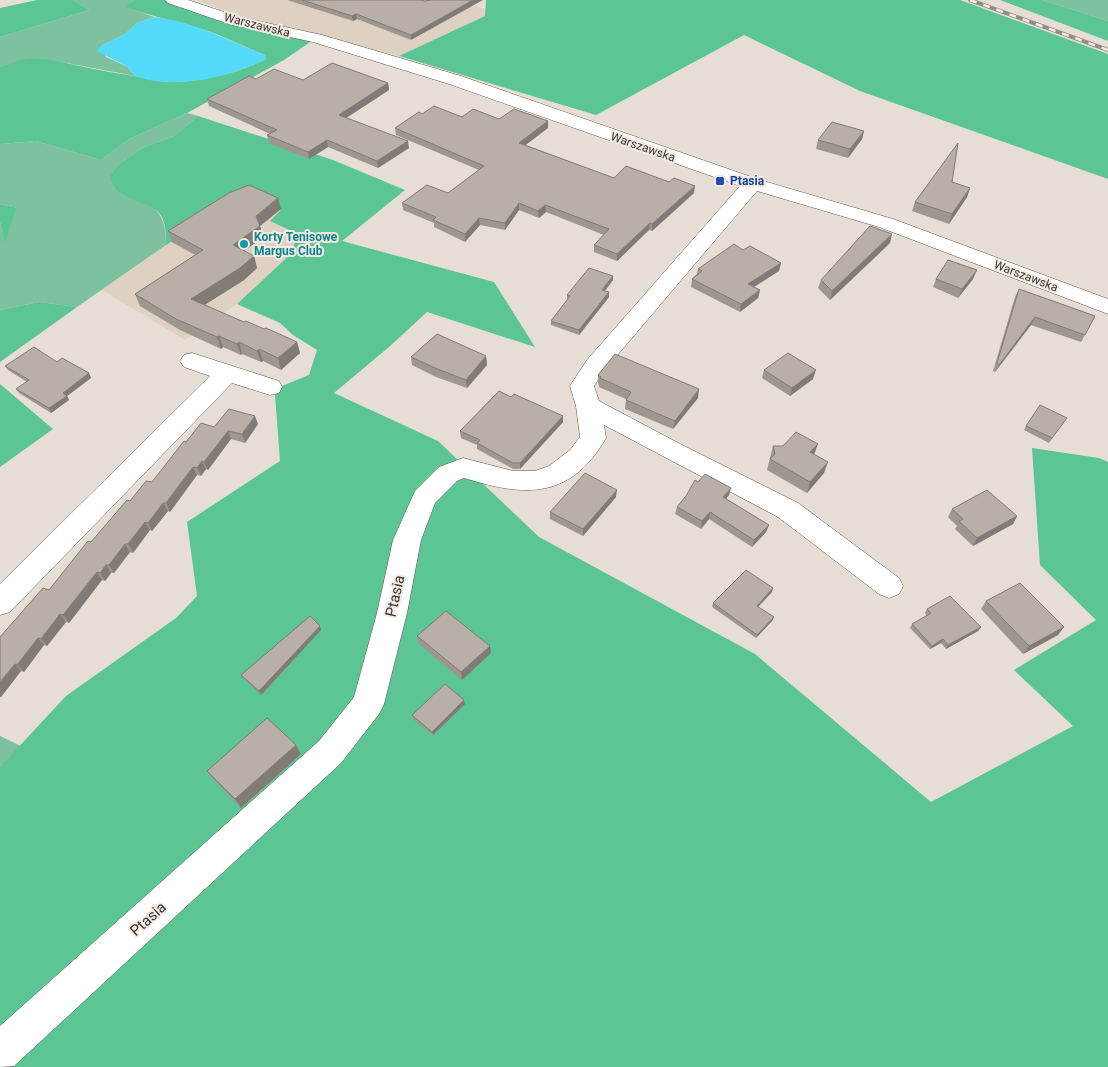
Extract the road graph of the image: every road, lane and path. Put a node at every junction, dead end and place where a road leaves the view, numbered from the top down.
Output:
1 (173, 0) edge
2 (753, 184) junction
3 (1108, 307) edge
4 (192, 361) dead end
5 (227, 373) junction
6 (270, 388) dead end
7 (588, 406) junction
8 (889, 586) dead end
9 (0, 603) edge
10 (0, 1052) edge

1 - 2 street, Warszawska
2 - 3 street, Warszawska
2 - 7 street, Ptasia
4 - 5 street
5 - 6 street
5 - 9 street
7 - 8 street
7 - 10 street, Ptasia

